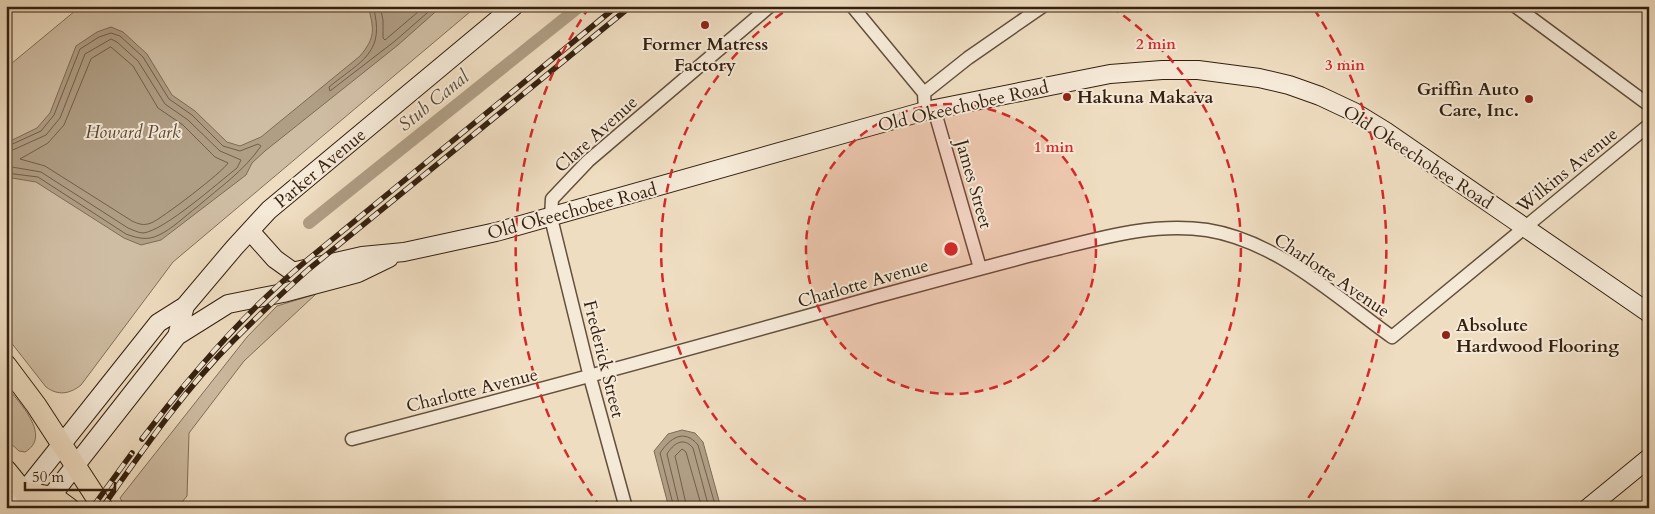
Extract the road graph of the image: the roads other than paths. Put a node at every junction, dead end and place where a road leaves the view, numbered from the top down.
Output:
1 (514, 6) edge
2 (770, 6) edge
3 (852, 6) edge
4 (1043, 6) edge
5 (1515, 6) edge
6 (1532, 11) edge
7 (924, 93) junction
8 (1649, 105) edge
9 (929, 110) junction
10 (1649, 125) edge
11 (551, 218) junction
12 (1525, 227) junction
13 (250, 230) junction
14 (404, 252) junction
15 (980, 268) junction
16 (292, 272) junction
17 (317, 284) junction
18 (186, 306) junction
19 (1649, 313) edge
20 (177, 336) junction
21 (1392, 337) joint
22 (6, 365) edge
23 (590, 377) junction
24 (352, 439) dead end
25 (61, 442) junction
26 (1649, 458) edge
27 (76, 465) junction
28 (6, 470) edge
29 (24, 492) junction
30 (43, 504) edge
31 (11, 508) edge
32 (69, 508) edge
33 (103, 508) edge
34 (626, 508) edge
35 (1588, 508) edge

1 - 13 street, Parker Avenue
2 - 11 street, Clare Avenue
3 - 7 street
4 - 7 street
5 - 6 street
6 - 8 street
7 - 9 street, James Street
9 - 11 street, Old Okeechobee Road
9 - 12 street, Old Okeechobee Road
9 - 15 street, James Street
10 - 12 street, Wilkins Avenue
11 - 14 street, Old Okeechobee Road
11 - 23 street, Frederick Street
12 - 19 street, Old Okeechobee Road
12 - 21 street, Wilkins Avenue
13 - 16 street
13 - 18 street, Parker Avenue
14 - 16 street, Old Okeechobee Road
14 - 17 street, Old Okeechobee Road
15 - 21 street, Charlotte Avenue
15 - 23 street, Charlotte Avenue
16 - 17 street
17 - 20 street, Old Okeechobee Road
18 - 20 street, Parker Avenue
18 - 25 street, Parker Avenue
20 - 27 street, Parker Avenue
22 - 25 main road
23 - 24 street, Charlotte Avenue
23 - 34 street, Frederick Street
25 - 27 main road
25 - 29 street, Parker Avenue
26 - 35 street
27 - 30 street, Parker Avenue
27 - 33 main road
28 - 29 main road
29 - 30 main road
29 - 31 street, Parker Avenue
30 - 32 main road

